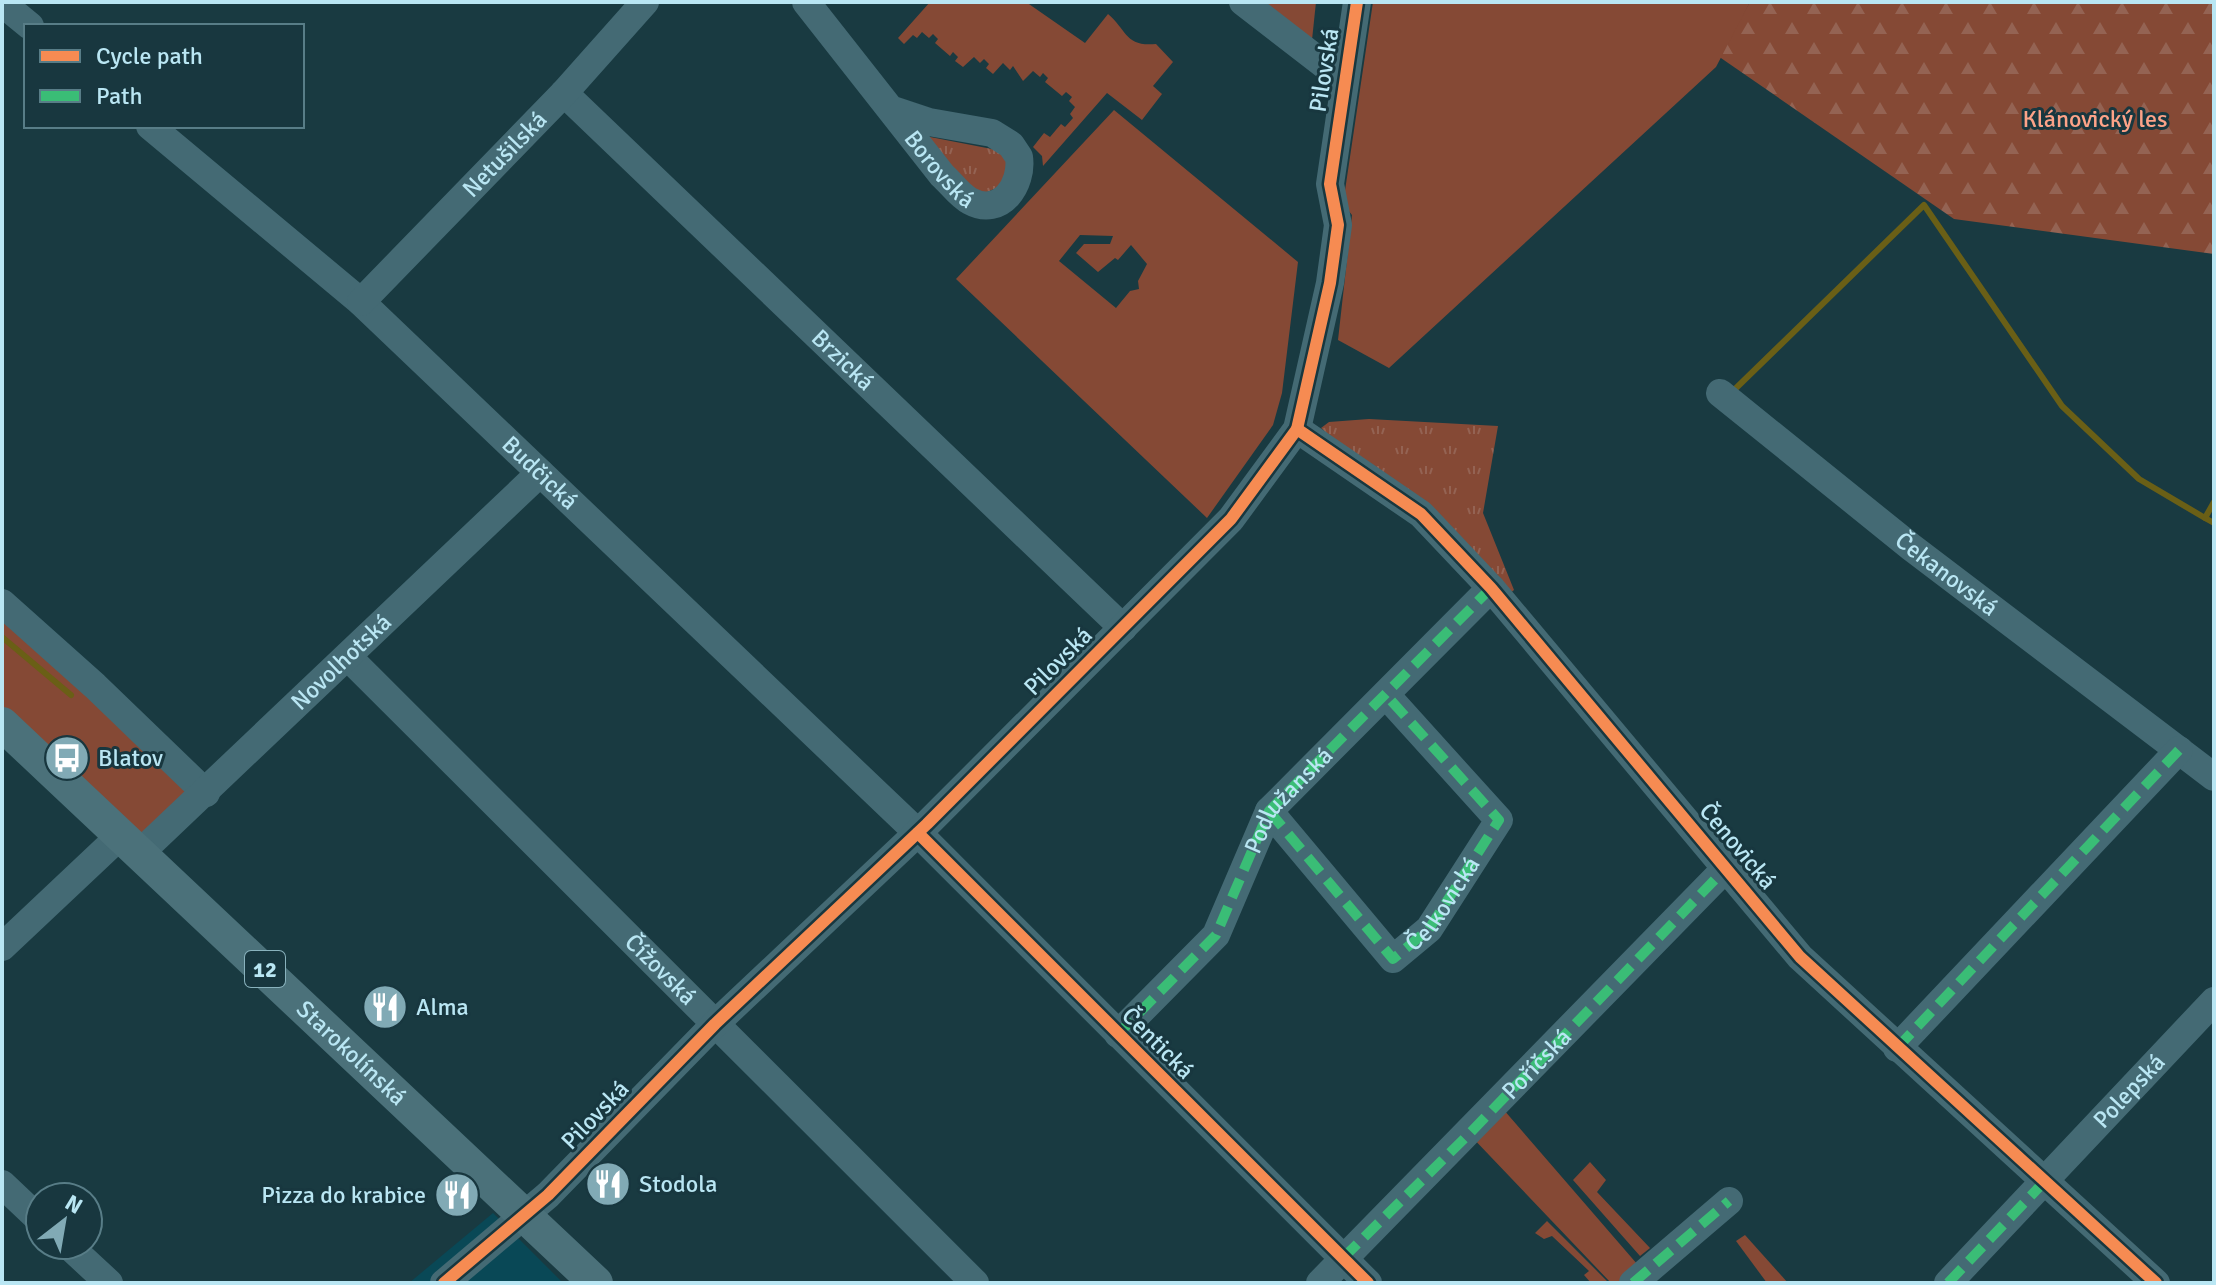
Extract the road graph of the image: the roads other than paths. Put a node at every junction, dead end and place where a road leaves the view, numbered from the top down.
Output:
1 (645, 2) edge
2 (806, 2) edge
3 (1243, 2) edge
4 (1357, 2) edge
5 (2, 3) edge
6 (28, 24) edge
7 (1344, 80) junction
8 (564, 93) junction
9 (893, 110) dead end
10 (152, 128) edge
11 (361, 302) junction
12 (1720, 393) dead end
13 (1297, 429) junction
14 (540, 473) junction
15 (1491, 588) junction
16 (2, 603) edge
17 (1123, 628) junction
18 (348, 657) junction
19 (1386, 695) junction
20 (2, 724) edge
21 (2179, 750) junction
22 (2214, 777) edge
23 (206, 793) junction
24 (1269, 811) junction
25 (918, 833) junction
26 (132, 843) junction
27 (1727, 867) junction
28 (2, 947) edge
29 (2214, 1001) edge
30 (715, 1024) junction
31 (1118, 1034) junction
32 (1897, 1048) junction
33 (2044, 1182) junction
34 (2, 1184) edge
35 (1729, 1201) dead end
36 (24, 1205) edge
37 (526, 1216) junction
38 (1343, 1258) junction
39 (85, 1261) edge
40 (109, 1283) edge
41 (444, 1283) edge
42 (596, 1283) edge
43 (975, 1283) edge
44 (1320, 1283) edge
45 (1368, 1283) edge
46 (1633, 1283) edge
47 (1948, 1283) edge
48 (2156, 1283) edge

1 - 8 street, Netušilská
2 - 9 street, Borovská
3 - 7 street
4 - 7 street, Pilovská
5 - 6 street
7 - 13 street, Pilovská
8 - 11 street, Netušilská
8 - 17 street, Brzická
10 - 11 street, Budčická
11 - 14 street, Budčická
12 - 21 street, Čekanovská
13 - 15 street, Čenovická
13 - 17 street, Pilovská
14 - 18 street, Novolhotská
14 - 25 street, Budčická
15 - 19 street, Podlužanská
15 - 27 street, Čenovická
16 - 23 street
17 - 25 street, Pilovská
18 - 23 street, Novolhotská
18 - 30 street, Čížovská
19 - 24 street, Podlužanská
19 - 24 street, Čelkovická
20 - 26 main road, Starokolínská / 12
21 - 22 street, Čekanovská
21 - 32 street
23 - 26 street, Novolhotská
24 - 31 street, Podlužanská
25 - 30 street, Pilovská
25 - 31 street, Čentická
26 - 28 street, Novolhotská
26 - 37 main road, Starokolínská / 12
27 - 32 street, Čenovická
27 - 38 street, Poříčská
29 - 33 street, Polepská
30 - 37 street, Pilovská
30 - 43 street, Čížovská
31 - 38 street, Čentická
32 - 33 street, Čenovická
33 - 47 street, Polepská
33 - 48 street, Čenovická
34 - 36 street
35 - 46 street
37 - 41 street, Pilovská
37 - 42 main road, Starokolínská / 12
38 - 44 street, Poříčská
38 - 45 street, Čentická
39 - 40 street

